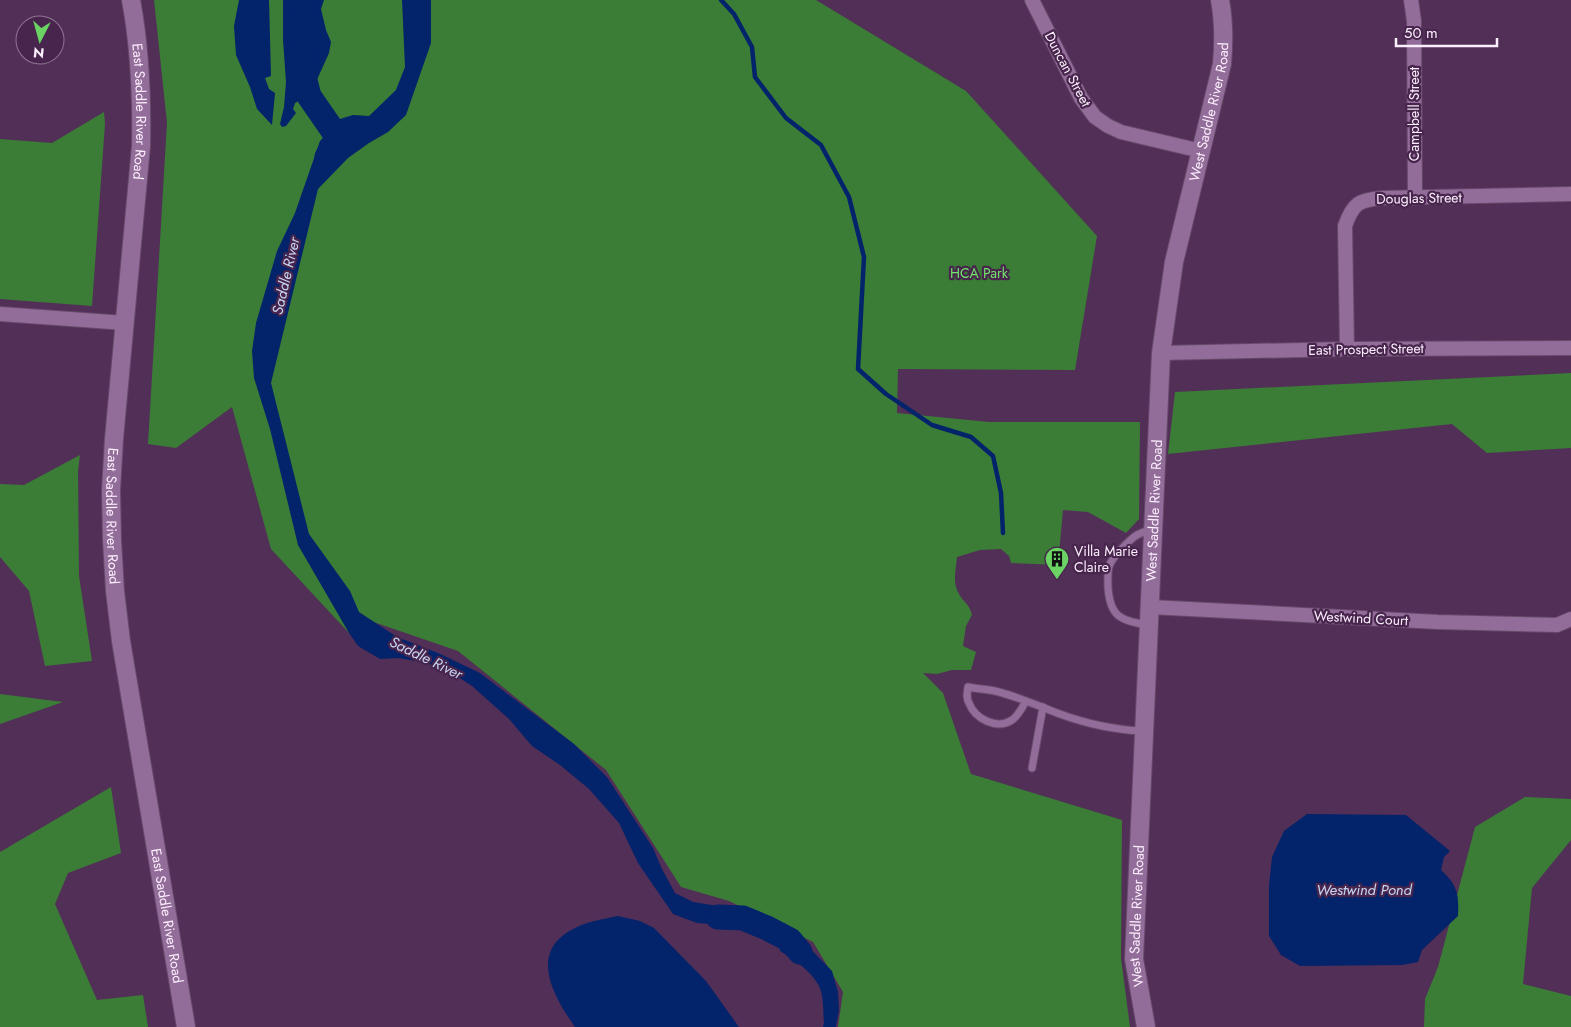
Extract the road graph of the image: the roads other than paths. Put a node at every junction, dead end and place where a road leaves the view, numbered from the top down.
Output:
1 (131, 0) edge
2 (1032, 0) edge
3 (1220, 0) edge
4 (1411, 0) edge
5 (1201, 151) junction
6 (1571, 194) edge
7 (1415, 198) junction
8 (0, 314) edge
9 (125, 323) junction
10 (1571, 348) edge
11 (1347, 349) junction
12 (1161, 353) junction
13 (1154, 527) junction
14 (1150, 607) junction
15 (1571, 619) edge
16 (1150, 625) junction
17 (1026, 701) junction
18 (1042, 707) junction
19 (1144, 730) junction
20 (1032, 768) dead end
21 (186, 1027) edge
22 (1146, 1027) edge

1 - 9 street, East Saddle River Road
2 - 5 street, Duncan Street
3 - 5 street, West Saddle River Road
4 - 7 street, Campbell Street
5 - 12 street, West Saddle River Road
6 - 7 street, Douglas Street
7 - 11 street, Douglas Street
8 - 9 street
9 - 21 street, East Saddle River Road
10 - 11 street, East Prospect Street
11 - 12 street, East Prospect Street
12 - 13 street, West Saddle River Road
13 - 14 street, West Saddle River Road
13 - 16 lane
14 - 15 street, Westwind Court
14 - 16 street, West Saddle River Road
16 - 19 street, West Saddle River Road
17 - 17 lane
17 - 18 lane
18 - 19 lane
18 - 20 lane
19 - 22 street, West Saddle River Road

